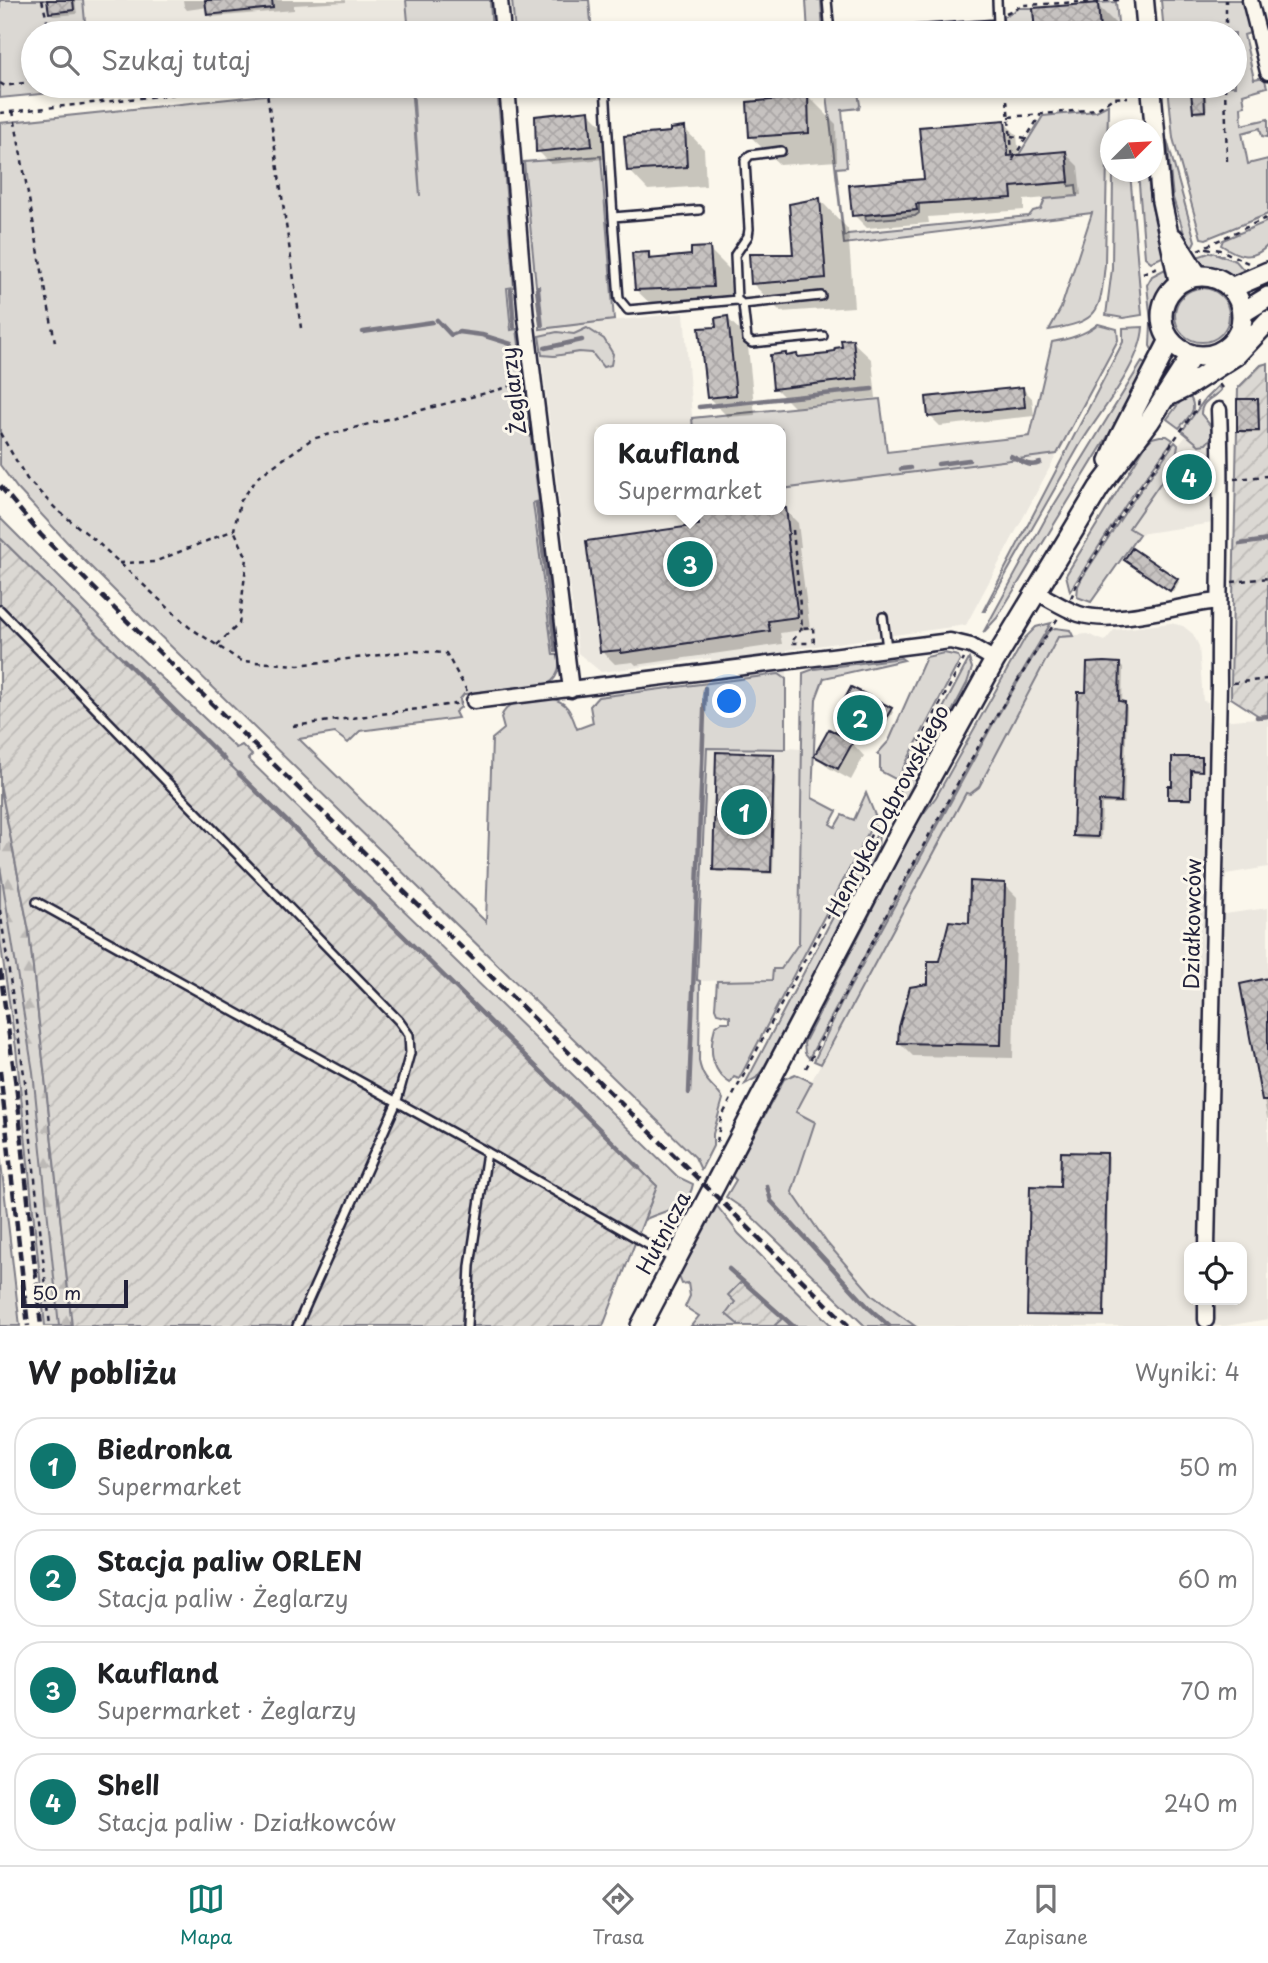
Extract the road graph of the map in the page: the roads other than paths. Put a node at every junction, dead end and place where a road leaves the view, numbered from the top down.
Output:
1 (500, 0) edge
2 (827, 0) edge
3 (996, 0) edge
4 (1144, 0) edge
5 (1250, 0) edge
6 (502, 21) edge
7 (829, 21) edge
8 (998, 21) edge
9 (1146, 21) edge
10 (1268, 72) edge
11 (508, 98) edge
12 (606, 98) edge
13 (1152, 98) edge
14 (781, 151) dead end
15 (699, 210) dead end
16 (613, 217) junction
17 (1170, 232) junction
18 (1263, 265) edge
19 (1198, 276) junction
20 (1179, 283) junction
21 (1231, 288) junction
22 (821, 296) dead end
23 (1268, 297) edge
24 (740, 302) junction
25 (1242, 313) junction
26 (1268, 321) edge
27 (823, 336) dead end
28 (1170, 340) junction
29 (1192, 355) junction
30 (1164, 398) junction
31 (1219, 410) dead end
32 (1099, 488) junction
33 (1036, 592) junction
34 (1218, 601) junction
35 (0, 610) edge
36 (883, 617) dead end
37 (887, 648) junction
38 (995, 660) junction
39 (571, 690) junction
40 (474, 701) road end
41 (37, 902) dead end
42 (396, 1104) junction
43 (487, 1153) junction
44 (722, 1156) joint
45 (1207, 1242) edge
46 (676, 1261) junction
47 (1206, 1305) edge
48 (1206, 1320) dead end
49 (297, 1326) edge
50 (467, 1326) edge
51 (640, 1326) edge

1 - 6 street
2 - 7 lane
3 - 8 lane
4 - 9 street
5 - 10 street
11 - 39 street, Żeglarzy
12 - 16 lane
13 - 17 street
14 - 24 lane
15 - 16 lane
16 - 24 lane
17 - 19 street
17 - 20 street
18 - 21 main road
19 - 20 main road
19 - 21 main road
20 - 28 main road
21 - 25 main road
22 - 24 lane
23 - 25 main road
24 - 27 lane
25 - 29 main road
26 - 30 main road
28 - 29 main road
28 - 32 main road, Henryka Dąbrowskiego
29 - 30 main road, Henryka Dąbrowskiego
30 - 32 main road, Henryka Dąbrowskiego
31 - 34 street, Działkowców
32 - 33 main road, Henryka Dąbrowskiego
33 - 34 street
33 - 38 main road, Henryka Dąbrowskiego
34 - 45 street, Działkowców
35 - 42 lane
36 - 37 lane
37 - 38 street
37 - 39 street
38 - 44 main road, Henryka Dąbrowskiego
39 - 40 street
41 - 42 lane
42 - 43 lane
42 - 49 lane
43 - 46 lane
43 - 50 lane
44 - 46 main road, Hutnicza
46 - 51 main road, Hutnicza
47 - 48 street

